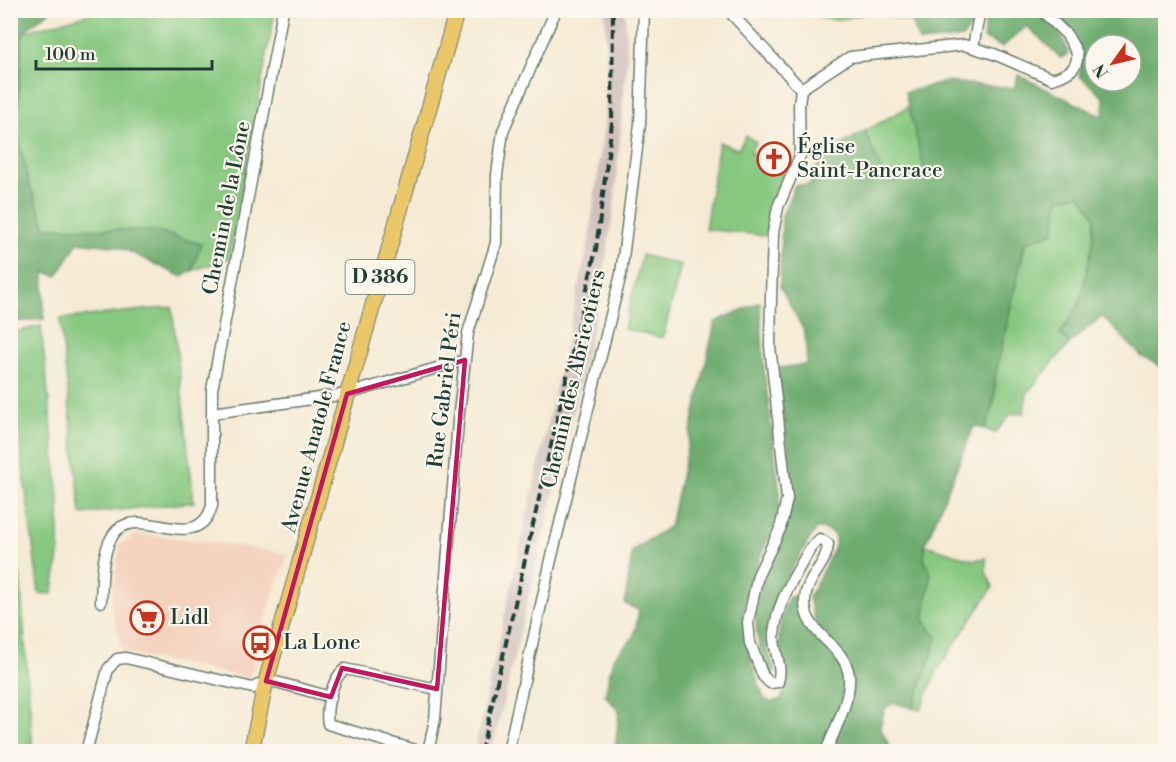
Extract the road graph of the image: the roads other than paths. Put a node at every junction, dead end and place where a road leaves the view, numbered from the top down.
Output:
1 (283, 10) edge
2 (457, 10) edge
3 (556, 10) edge
4 (644, 10) edge
5 (728, 10) edge
6 (980, 10) edge
7 (1041, 10) edge
8 (974, 47) junction
9 (801, 89) junction
10 (465, 360) junction
11 (347, 394) junction
12 (213, 413) junction
13 (101, 602) dead end
14 (266, 681) junction
15 (437, 689) junction
16 (331, 697) junction
17 (86, 752) edge
18 (251, 752) edge
19 (422, 752) edge
20 (428, 752) edge
21 (507, 752) edge
22 (826, 752) edge

1 - 12 street, Chemin de la Lône
2 - 11 main road, Avenue Anatole France / D 386
3 - 10 street, Rue Gabriel Péri
4 - 21 street, Chemin des Abricotiers
5 - 9 street
6 - 8 street
7 - 8 street
8 - 9 street
9 - 22 street
10 - 11 street
10 - 15 street, Rue Gabriel Péri
11 - 12 street
11 - 14 main road, Avenue Anatole France / D 386
12 - 13 street, Chemin de la Lône
14 - 16 street
14 - 17 street
14 - 18 main road, Avenue Anatole France / D 386
15 - 16 street
15 - 20 street, Rue Gabriel Péri
16 - 19 street

